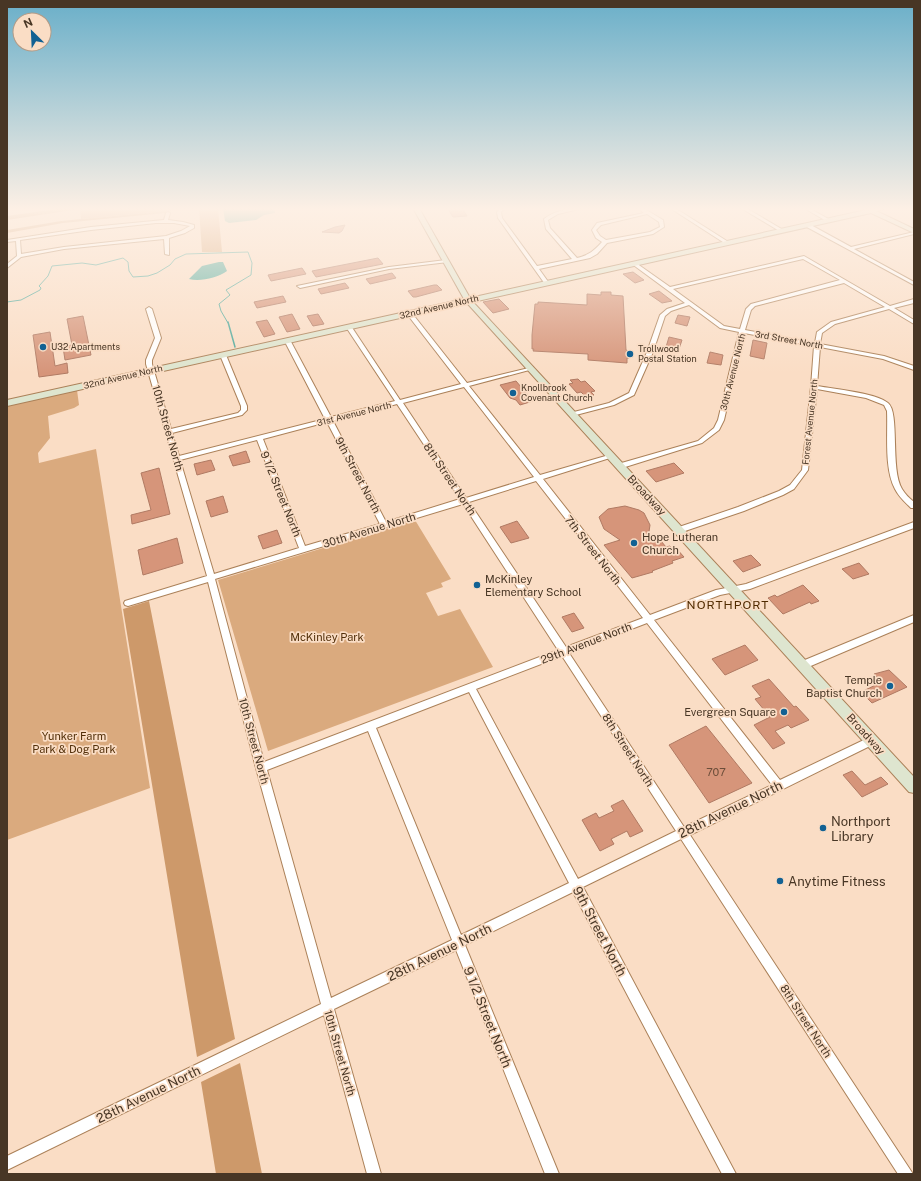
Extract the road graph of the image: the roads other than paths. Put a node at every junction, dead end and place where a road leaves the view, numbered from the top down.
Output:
1 (429, 263) edge
2 (447, 263) edge
3 (533, 263) edge
4 (561, 263) edge
5 (638, 263) edge
6 (778, 263) edge
7 (814, 263) edge
8 (876, 263) edge
9 (634, 264) junction
10 (537, 268) junction
11 (844, 281) junction
12 (547, 283) junction
13 (914, 284) edge
14 (300, 286) dead end
15 (668, 289) junction
16 (468, 300) junction
17 (914, 301) edge
18 (688, 304) junction
19 (889, 307) junction
20 (149, 309) dead end
21 (409, 313) junction
22 (914, 322) edge
23 (348, 327) junction
24 (742, 332) junction
25 (287, 340) junction
26 (817, 345) junction
27 (223, 355) junction
28 (531, 368) junction
29 (914, 368) edge
30 (152, 370) junction
31 (464, 385) junction
32 (814, 387) junction
33 (398, 402) junction
34 (7, 403) edge
35 (572, 414) junction
36 (329, 420) junction
37 (169, 432) junction
38 (259, 438) junction
39 (611, 456) junction
40 (176, 459) junction
41 (620, 466) junction
42 (537, 478) junction
43 (465, 501) junction
44 (914, 506) edge
45 (384, 525) junction
46 (914, 525) edge
47 (679, 530) junction
48 (303, 550) junction
49 (210, 578) junction
50 (732, 590) junction
51 (128, 603) dead end
52 (914, 618) edge
53 (647, 619) junction
54 (563, 652) junction
55 (803, 665) junction
56 (471, 688) junction
57 (371, 726) junction
58 (871, 741) junction
59 (261, 768) junction
60 (778, 785) junction
61 (914, 787) edge
62 (683, 832) junction
63 (575, 885) junction
64 (458, 943) junction
65 (327, 1007) junction
66 (7, 1163) edge
67 (374, 1174) edge
68 (552, 1174) edge
69 (729, 1174) edge
70 (906, 1174) edge

1 - 14 street
2 - 16 street, Broadway
3 - 10 street
4 - 10 street
5 - 9 street, 32nd Avenue North
6 - 15 street
7 - 11 street
8 - 13 street
9 - 12 street, 32nd Avenue North
9 - 15 street, 3rd Street North
10 - 12 street
11 - 19 street
11 - 24 street, 30th Avenue North
12 - 16 street, 32nd Avenue North
15 - 18 street, 3rd Street North
16 - 21 street, 32nd Avenue North
16 - 28 street, Broadway
17 - 19 street, Forest Avenue North
18 - 24 street, 3rd Street North
18 - 35 street
19 - 22 street
19 - 26 street, Forest Avenue North
20 - 30 street, 10th Street North
21 - 23 street, 32nd Avenue North
21 - 31 street, 7th Street North
23 - 25 street, 32nd Avenue North
23 - 33 street, 8th Street North
24 - 26 street, 3rd Street North
24 - 41 street, 30th Avenue North
25 - 27 street, 32nd Avenue North
25 - 36 street, 9th Street North
26 - 29 street, 3rd Street North
26 - 32 street, Forest Avenue North
27 - 30 street, 32nd Avenue North
27 - 37 street
28 - 31 street, 31st Avenue North
28 - 35 street, Broadway
30 - 34 street, 32nd Avenue North
30 - 37 street, 10th Street North
31 - 33 street, 31st Avenue North
31 - 42 street, 7th Street North
32 - 44 street
32 - 47 street, Forest Avenue North
33 - 36 street, 31st Avenue North
33 - 43 street, 8th Street North
35 - 39 street, Broadway
36 - 38 street, 31st Avenue North
36 - 45 street, 9th Street North
37 - 40 street, 10th Street North
38 - 40 street, 31st Avenue North
38 - 48 street, 9 1/2 Street North
39 - 41 street, Broadway
39 - 42 street, 30th Avenue North
40 - 49 street, 10th Street North
41 - 47 street, Broadway
42 - 43 street, 30th Avenue North
42 - 53 street, 7th Street North
43 - 45 street, 30th Avenue North
43 - 54 street, 8th Street North
45 - 48 street, 30th Avenue North
46 - 50 street, 29th Avenue North
47 - 50 street, Broadway
48 - 49 street, 30th Avenue North
49 - 51 street, 30th Avenue North
49 - 59 street, 10th Street North
50 - 53 street, 29th Avenue North
50 - 55 street, Broadway
52 - 55 street
53 - 54 street, 29th Avenue North
53 - 60 street, 7th Street North
54 - 56 street, 29th Avenue North
54 - 62 street, 8th Street North
55 - 58 street, Broadway
56 - 57 street, 29th Avenue North
56 - 63 street, 9th Street North
57 - 59 street, 29th Avenue North
57 - 64 street, 9 1/2 Street North
58 - 60 street, 28th Avenue North
58 - 61 street, Broadway
59 - 65 street, 10th Street North
60 - 62 street, 28th Avenue North
62 - 63 street, 28th Avenue North
62 - 70 street, 8th Street North
63 - 64 street, 28th Avenue North
63 - 69 street, 9th Street North
64 - 65 street, 28th Avenue North
64 - 68 street, 9 1/2 Street North
65 - 66 street, 28th Avenue North
65 - 67 street, 10th Street North

